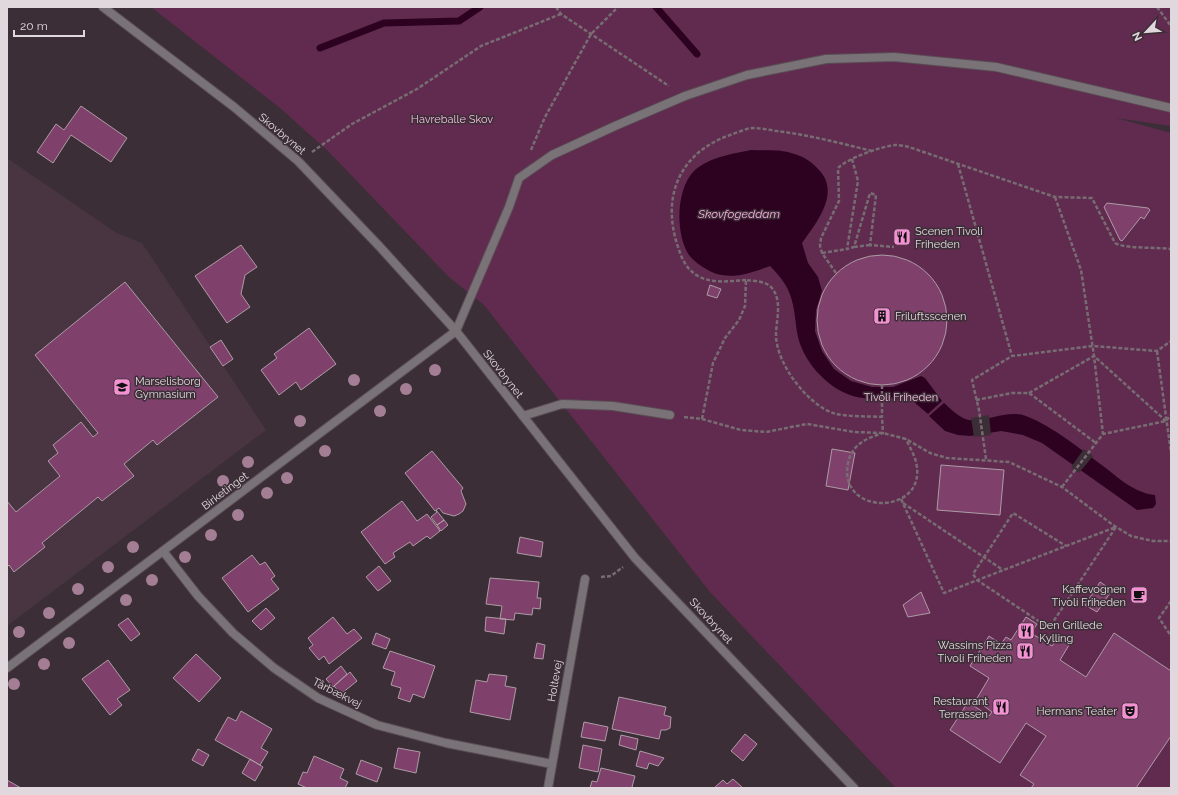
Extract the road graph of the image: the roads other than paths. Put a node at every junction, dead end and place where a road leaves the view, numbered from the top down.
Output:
1 (102, 7) edge
2 (1171, 108) edge
3 (456, 331) junction
4 (670, 415) road end
5 (523, 416) junction
6 (163, 551) junction
7 (585, 578) road end
8 (7, 668) edge
9 (552, 764) junction
10 (548, 788) edge
11 (854, 788) edge

1 - 3 street, Skovbrynet
2 - 3 street
3 - 5 street, Skovbrynet
3 - 6 street, Birketinget
4 - 5 street
5 - 11 street, Skovbrynet
6 - 8 street, Birketinget
6 - 9 street, Tårbækvej
7 - 9 street, Holtevej
9 - 10 street, Holtevej

